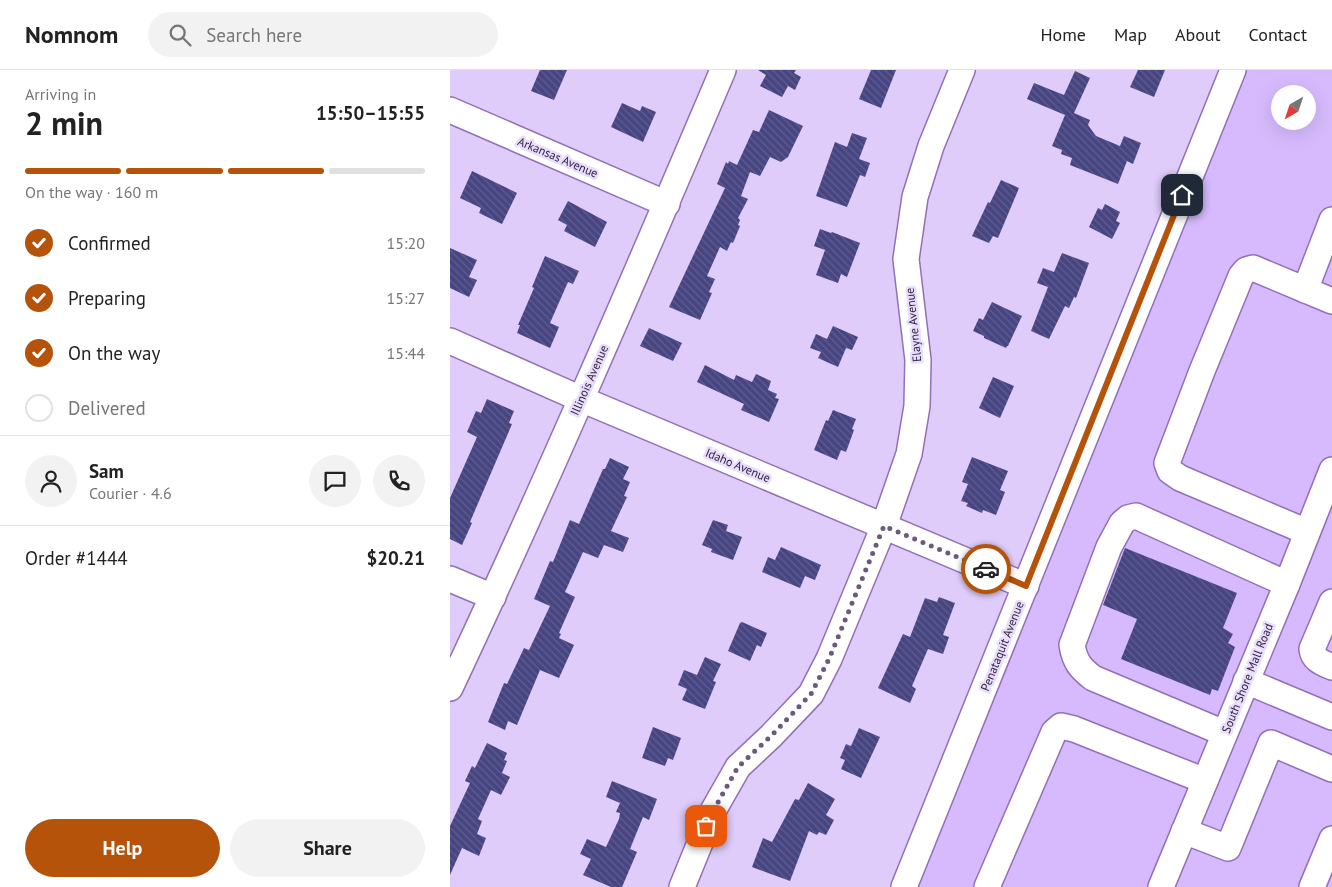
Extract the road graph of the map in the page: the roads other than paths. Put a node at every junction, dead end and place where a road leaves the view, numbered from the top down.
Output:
1 (723, 70) edge
2 (962, 70) edge
3 (1233, 70) edge
4 (450, 110) edge
5 (667, 204) junction
6 (1332, 220) edge
7 (1305, 290) junction
8 (1332, 301) edge
9 (450, 341) edge
10 (581, 399) junction
11 (1332, 470) edge
12 (884, 526) junction
13 (1307, 532) junction
14 (450, 579) edge
15 (1287, 584) junction
16 (1026, 586) junction
17 (493, 598) junction
18 (1332, 602) edge
19 (1332, 667) edge
20 (1246, 680) junction
21 (450, 688) edge
22 (1332, 717) edge
23 (1224, 733) junction
24 (1332, 768) edge
25 (1204, 781) junction
26 (1184, 831) junction
27 (1332, 839) edge
28 (682, 887) edge
29 (904, 887) edge
30 (987, 887) edge
31 (1161, 887) edge
32 (1312, 887) edge

1 - 5 street, Illinois Avenue
2 - 12 street, Elayne Avenue
3 - 16 street, Penataquit Avenue
4 - 5 street, Arkansas Avenue
5 - 10 street, Illinois Avenue
6 - 7 street
7 - 8 street
7 - 13 street
9 - 10 street, Idaho Avenue
10 - 12 street, Idaho Avenue
10 - 17 street, Illinois Avenue
11 - 13 street, South Shore Mall Road
12 - 16 street, Idaho Avenue
12 - 28 street, Elayne Avenue
13 - 15 street, South Shore Mall Road
14 - 17 street
15 - 20 street, South Shore Mall Road
15 - 23 street
16 - 29 street, Penataquit Avenue
17 - 21 street, Illinois Avenue
18 - 19 street
20 - 22 street
20 - 23 street, South Shore Mall Road
23 - 25 street, South Shore Mall Road
24 - 26 street
25 - 26 street, South Shore Mall Road
25 - 30 street
26 - 31 street, South Shore Mall Road
27 - 32 street

